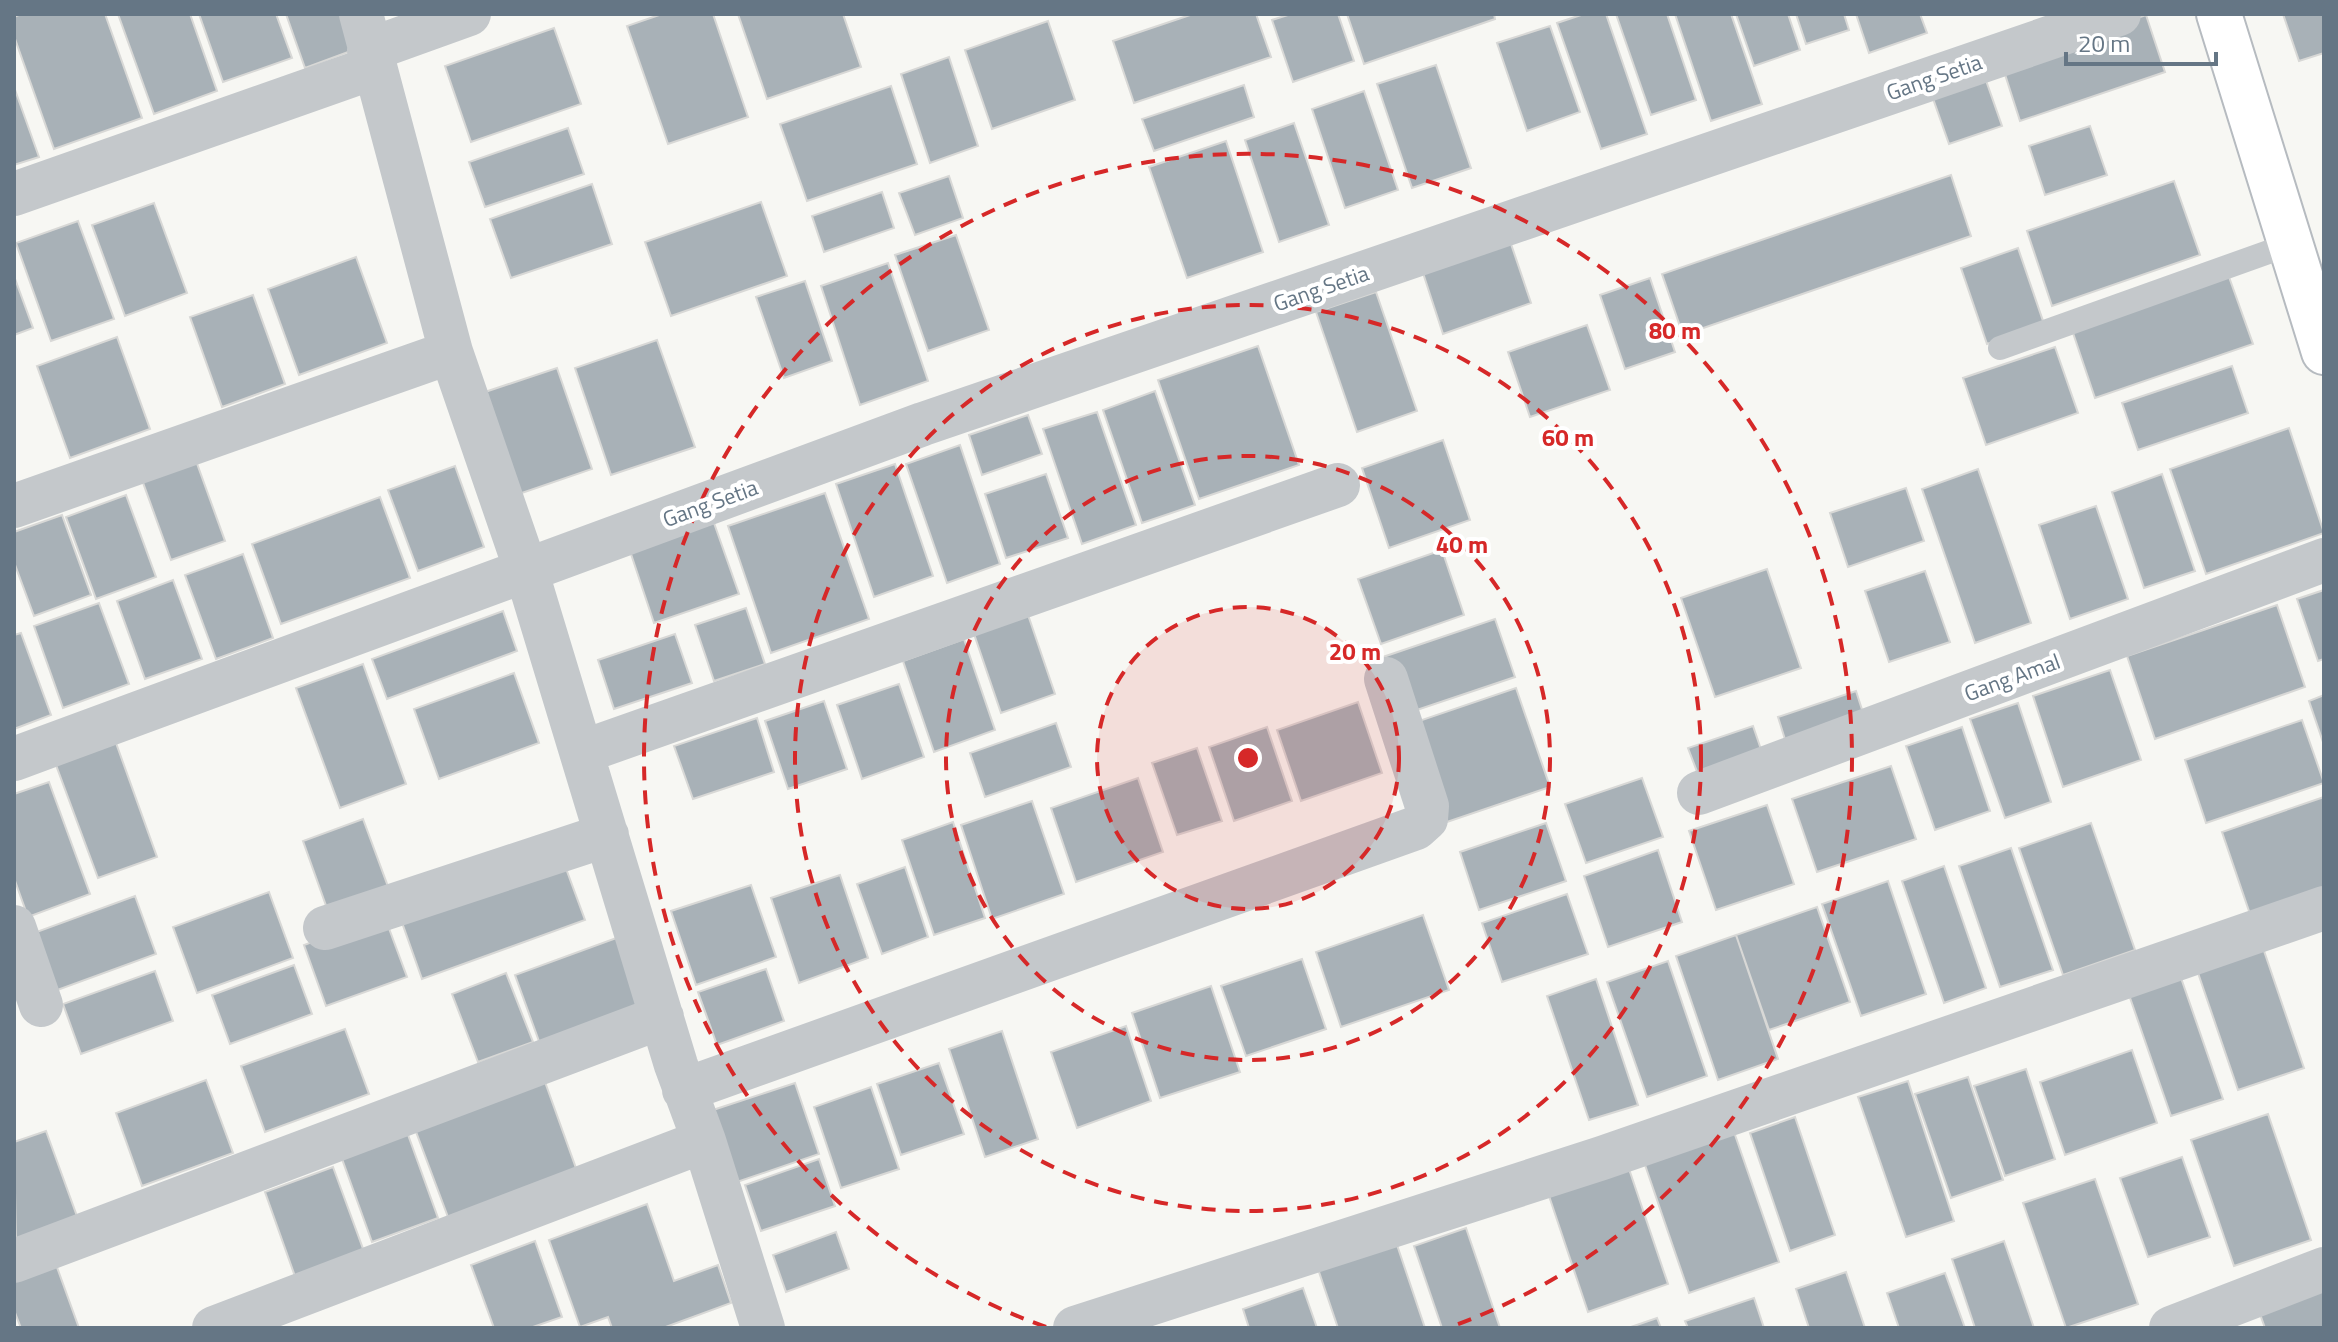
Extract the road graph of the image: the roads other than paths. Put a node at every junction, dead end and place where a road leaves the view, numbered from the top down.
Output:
1 (469, 14) edge
2 (2119, 14) edge
3 (2219, 14) edge
4 (369, 44) edge
5 (14, 194) edge
6 (2291, 244) junction
7 (2000, 348) dead end
8 (451, 352) junction
9 (2324, 352) edge
10 (1338, 485) dead end
11 (14, 506) edge
12 (2324, 560) edge
13 (526, 570) junction
14 (1386, 679) dead end
15 (582, 752) junction
16 (14, 759) edge
17 (1699, 793) dead end
18 (607, 835) junction
19 (2324, 908) edge
20 (14, 927) edge
21 (325, 928) dead end
22 (41, 1005) dead end
23 (662, 1017) junction
24 (684, 1090) junction
25 (704, 1141) junction
26 (14, 1261) edge
27 (2324, 1269) edge
28 (214, 1328) edge
29 (763, 1328) edge
30 (1075, 1328) edge
31 (2171, 1328) edge

1 - 4 street
2 - 13 street, Gang Setia
3 - 6 main road
4 - 5 street
4 - 8 street
6 - 7 lane
6 - 9 main road
8 - 11 street
8 - 13 street
10 - 15 street
12 - 17 street, Gang Amal
13 - 15 street
13 - 16 street, Gang Setia
14 - 24 street
15 - 18 street
18 - 21 street
18 - 23 street
19 - 30 street
20 - 22 street
23 - 24 street
23 - 26 street
24 - 25 street
25 - 28 street
25 - 29 street
27 - 31 street

